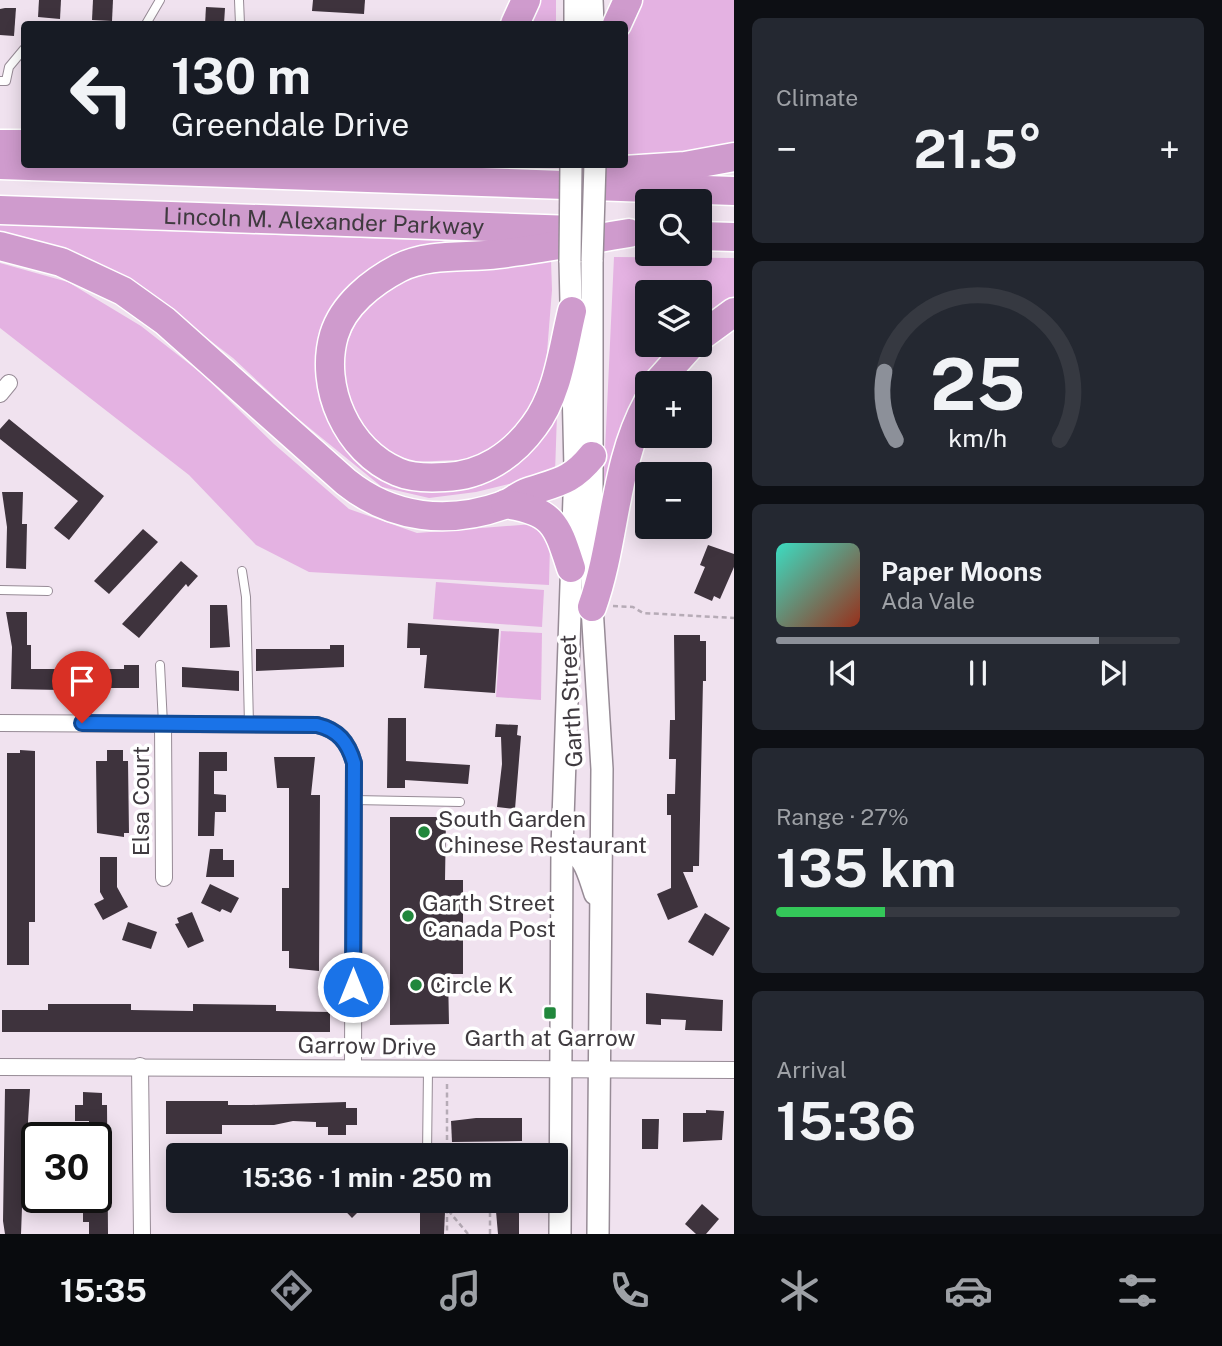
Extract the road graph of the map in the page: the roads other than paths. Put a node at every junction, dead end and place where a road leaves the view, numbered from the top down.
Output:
1 (159, 0) edge
2 (239, 0) edge
3 (526, 0) edge
4 (576, 0) edge
5 (592, 0) edge
6 (628, 0) edge
7 (148, 21) edge
8 (240, 21) edge
9 (516, 21) edge
10 (575, 21) edge
11 (593, 21) edge
12 (618, 21) edge
13 (21, 53) edge
14 (0, 81) edge
15 (0, 144) edge
16 (21, 144) edge
17 (734, 157) edge
18 (0, 165) edge
19 (21, 166) edge
20 (76, 168) edge
21 (571, 168) edge
22 (593, 168) edge
23 (535, 186) junction
24 (734, 191) edge
25 (0, 210) edge
26 (635, 234) edge
27 (635, 234) edge
28 (712, 236) edge
29 (734, 237) edge
30 (0, 246) edge
31 (581, 260) junction
32 (572, 311) junction
33 (734, 312) edge
34 (712, 328) edge
35 (680, 357) edge
36 (668, 371) edge
37 (635, 437) edge
38 (583, 465) junction
39 (505, 504) junction
40 (571, 568) junction
41 (242, 571) dead end
42 (0, 590) edge
43 (47, 591) dead end
44 (592, 607) junction
45 (160, 666) dead end
46 (0, 723) edge
47 (163, 724) junction
48 (249, 725) junction
49 (354, 800) junction
50 (460, 802) dead end
51 (562, 848) junction
52 (164, 878) dead end
53 (601, 913) junction
54 (140, 1066) junction
55 (0, 1067) edge
56 (353, 1068) junction
57 (428, 1070) junction
58 (734, 1070) edge
59 (562, 1071) junction
60 (598, 1071) junction
61 (427, 1143) edge
62 (142, 1234) edge
63 (560, 1234) edge
64 (598, 1234) edge

1 - 7 lane
2 - 8 lane
3 - 9 highway
4 - 10 main road
5 - 11 main road
6 - 12 highway
13 - 14 lane
15 - 16 highway
17 - 23 highway
18 - 19 highway, Lincoln M. Alexander Parkway
20 - 23 highway, Lincoln M. Alexander Parkway
21 - 31 main road, Garth Street, bridge
22 - 31 main road, Garth Street, bridge
23 - 24 highway, Lincoln M. Alexander Parkway
25 - 26 highway, Lincoln M. Alexander Parkway
27 - 32 highway
28 - 29 highway
30 - 39 highway
31 - 32 main road, Garth Street
31 - 38 main road, Garth Street
32 - 38 main road, Garth Street
33 - 34 highway
35 - 36 highway
37 - 44 highway
38 - 39 highway
38 - 40 main road, Garth Street
38 - 44 main road, Garth Street
39 - 40 highway
40 - 51 main road, Garth Street
41 - 48 lane
42 - 43 lane
44 - 53 main road, Garth Street
45 - 47 lane
46 - 47 street
47 - 48 street
47 - 52 street, Elsa Court
48 - 49 street
49 - 50 lane
49 - 56 street
51 - 53 main road
51 - 59 main road, Garth Street
53 - 60 main road, Garth Street
54 - 55 street, Garrow Drive
54 - 56 street, Garrow Drive
54 - 62 street
56 - 57 street, Garrow Drive
57 - 59 street, Garrow Drive
57 - 61 lane
58 - 60 street, Garrow Drive
59 - 60 street, Garrow Drive
59 - 63 main road, Garth Street
60 - 64 main road, Garth Street

